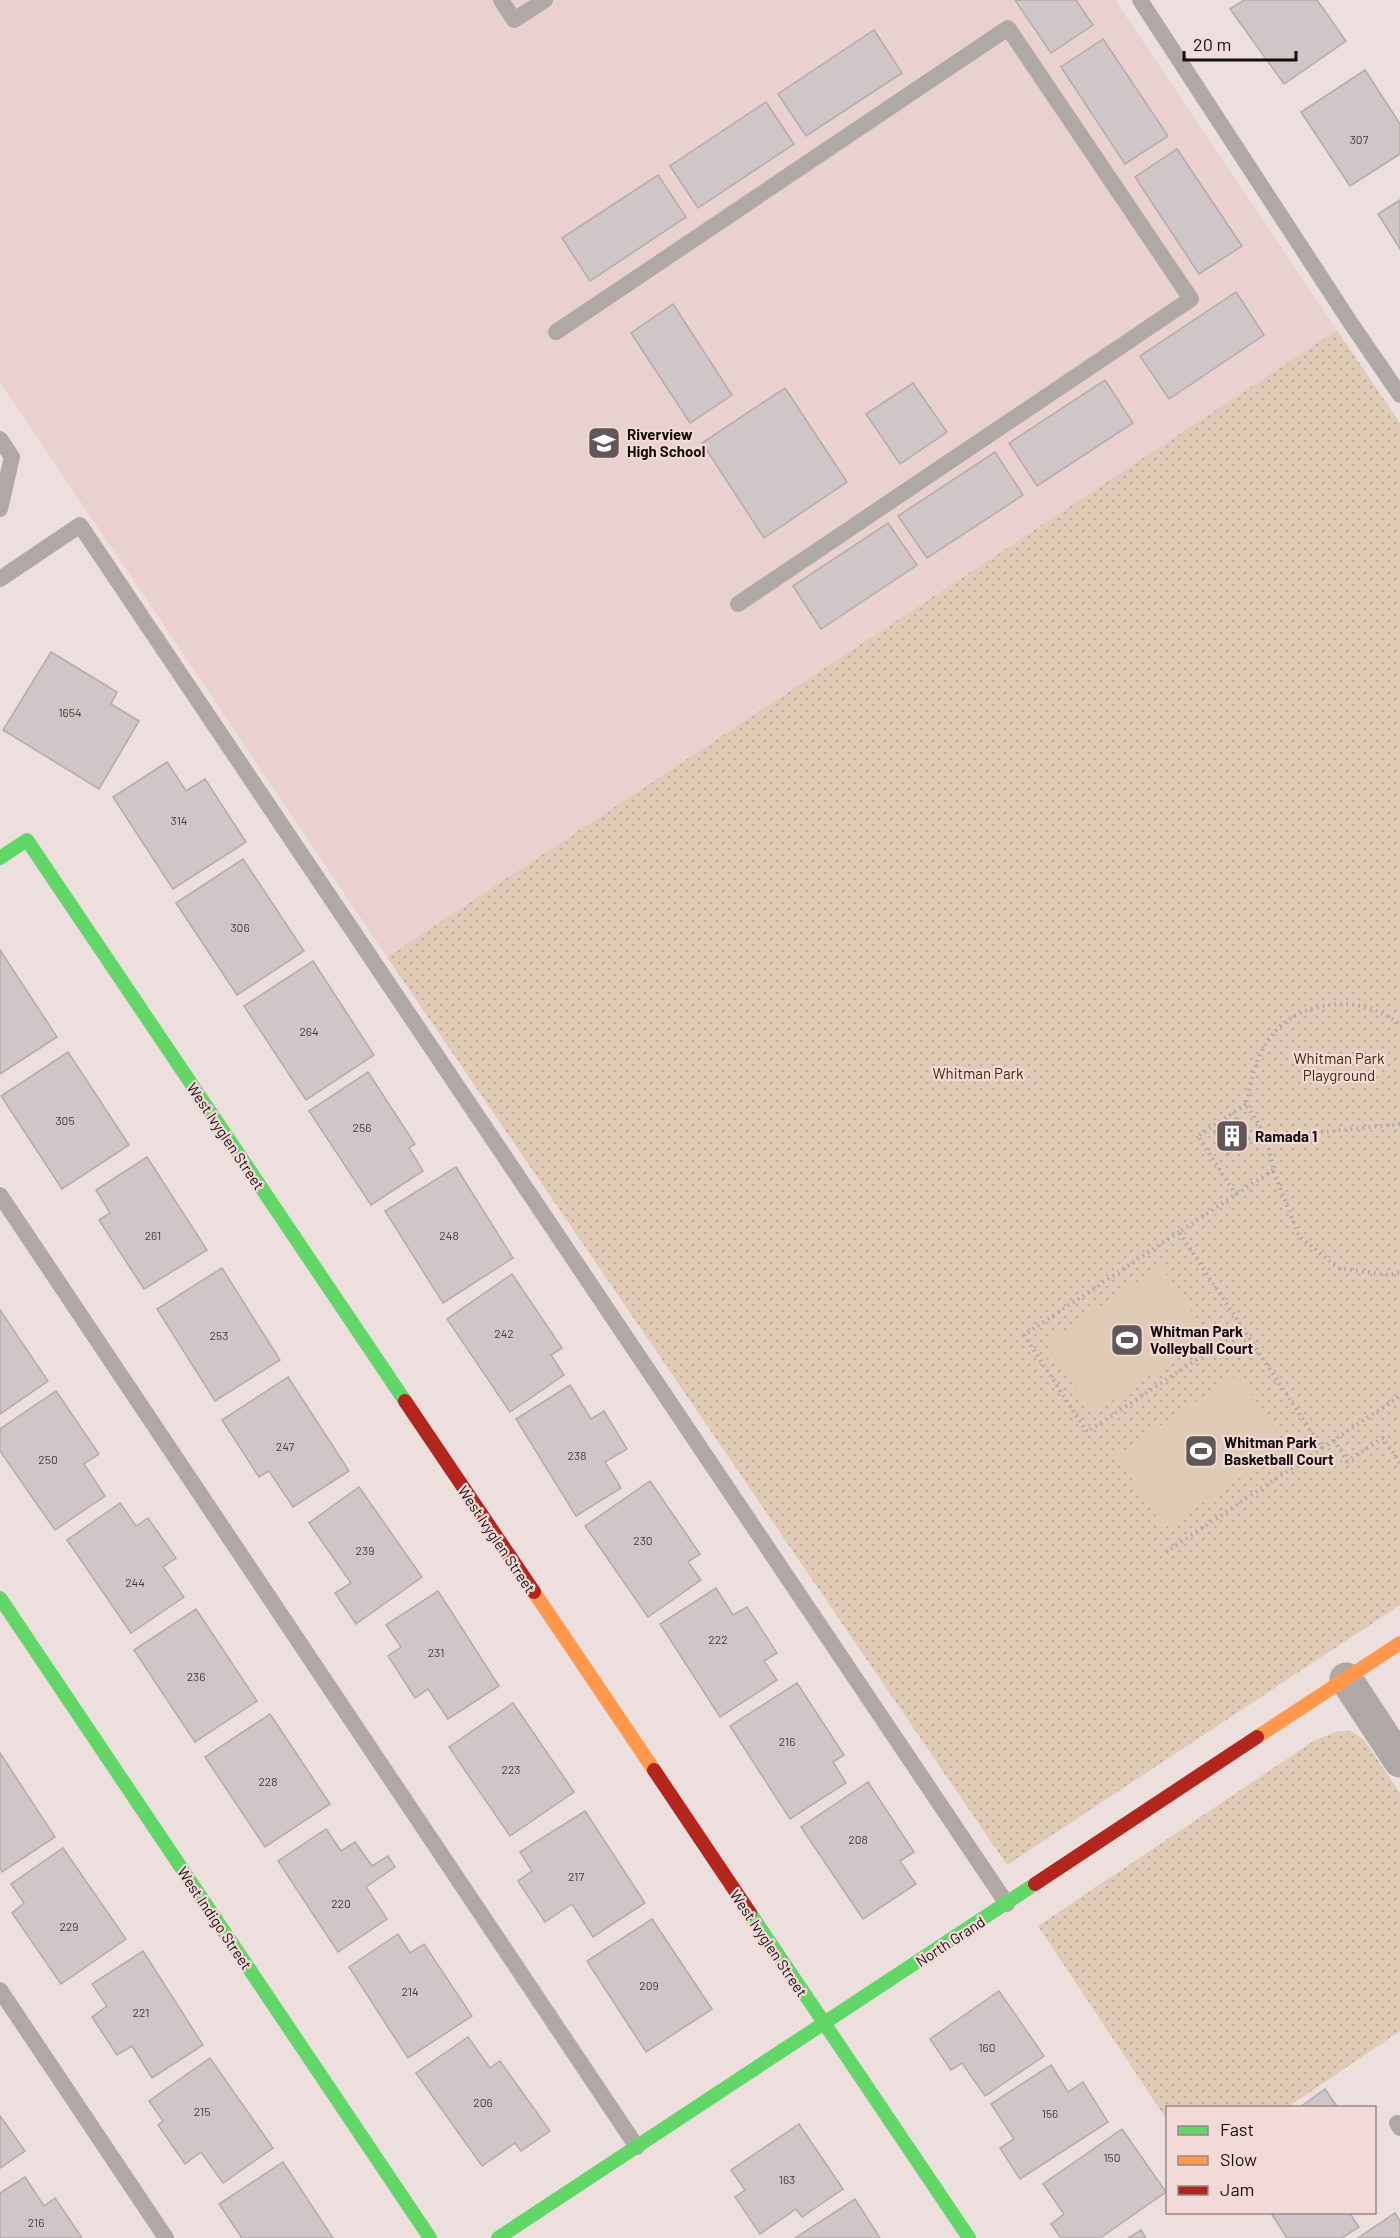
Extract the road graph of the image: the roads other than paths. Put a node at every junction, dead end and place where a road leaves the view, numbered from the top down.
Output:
1 (501, 0) edge
2 (545, 0) edge
3 (1140, 0) edge
4 (556, 332) dead end
5 (1400, 395) edge
6 (0, 439) edge
7 (0, 509) edge
8 (0, 579) edge
9 (738, 604) dead end
10 (0, 858) edge
11 (0, 1195) edge
12 (0, 1598) edge
13 (1400, 1643) edge
14 (1346, 1679) junction
15 (1400, 1761) edge
16 (1007, 1904) junction
17 (0, 1990) edge
18 (824, 2024) junction
19 (637, 2147) junction
20 (166, 2238) edge
21 (430, 2238) edge
22 (498, 2238) edge
23 (969, 2238) edge

1 - 2 lane
3 - 5 lane
4 - 9 lane
6 - 7 lane
8 - 16 lane
10 - 18 street, West Ivyglen Street
11 - 19 lane
12 - 21 street, West Indigo Street
13 - 14 street, North Grand
14 - 15 street
14 - 16 street, North Grand
16 - 18 street, North Grand
17 - 20 lane
18 - 19 street, North Grand
18 - 23 street, West Ivyglen Street
19 - 22 street, North Grand

